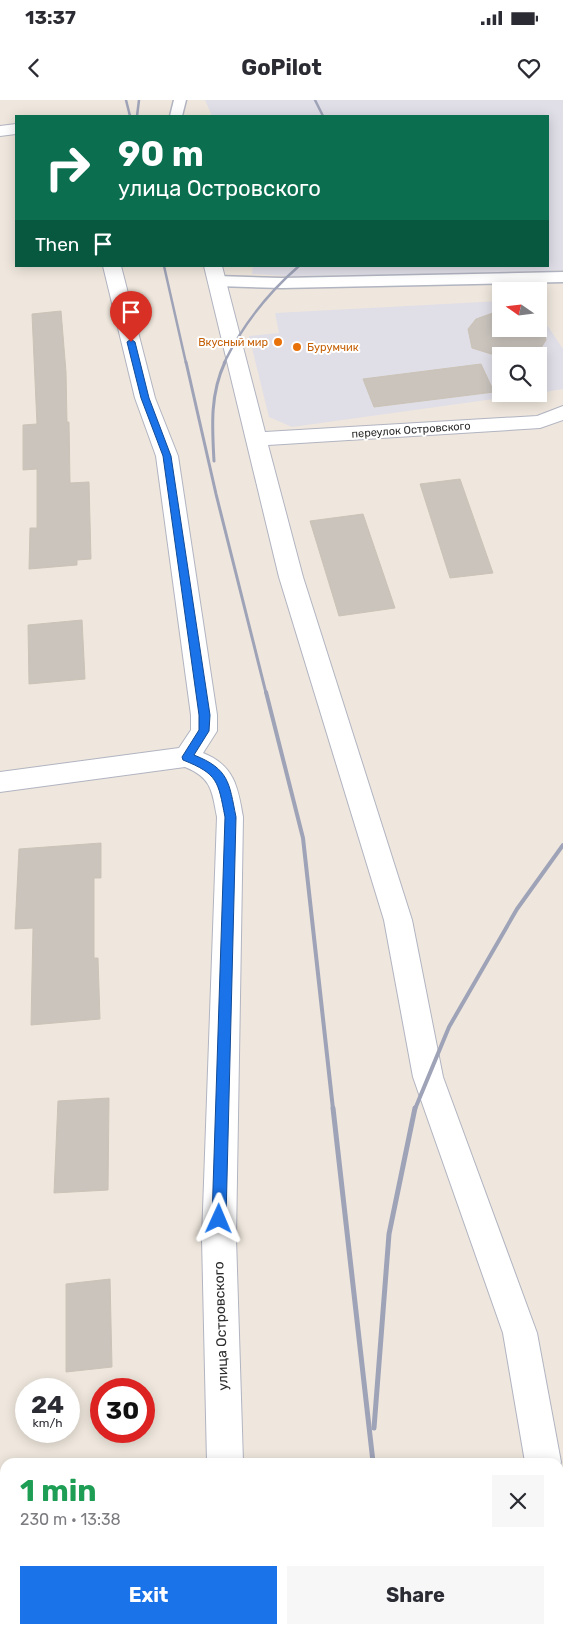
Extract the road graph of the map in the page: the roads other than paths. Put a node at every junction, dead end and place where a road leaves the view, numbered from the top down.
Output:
1 (180, 100) edge
2 (176, 115) edge
3 (15, 129) edge
4 (0, 131) edge
5 (112, 267) edge
6 (215, 274) edge
7 (563, 277) edge
8 (563, 412) edge
9 (257, 439) junction
10 (187, 757) junction
11 (0, 782) edge
12 (225, 1458) edge
13 (542, 1458) edge

1 - 2 lane
3 - 4 street
5 - 10 street
6 - 7 lane
6 - 9 street
8 - 9 street, переулок Островского
9 - 13 street
10 - 11 street
10 - 12 street, улица Островского

